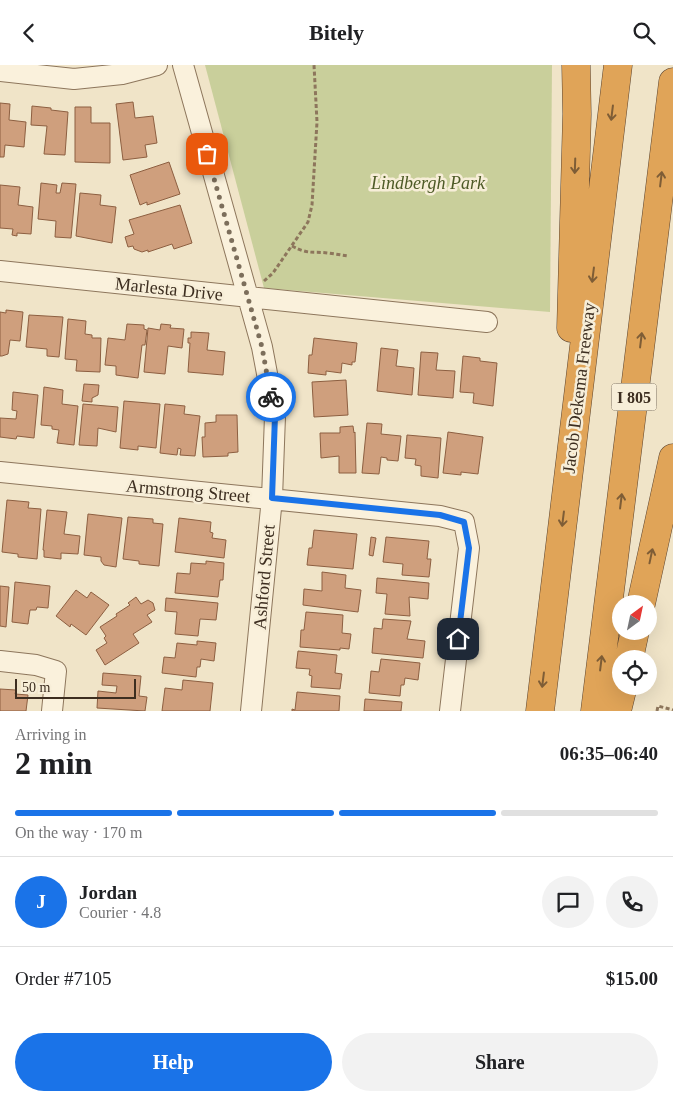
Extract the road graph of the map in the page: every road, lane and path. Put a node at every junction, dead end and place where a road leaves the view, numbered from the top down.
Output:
1 (156, 65) edge
2 (183, 65) edge
3 (314, 65) edge
4 (576, 65) edge
5 (618, 65) edge
6 (0, 71) edge
7 (673, 82) edge
8 (292, 246) junction
9 (348, 257) dead end
10 (0, 271) edge
11 (247, 297) junction
12 (487, 322) dead end
13 (673, 458) edge
14 (570, 471) junction
15 (0, 472) edge
16 (272, 498) junction
17 (643, 595) edge
18 (0, 661) edge
19 (621, 695) edge
20 (673, 709) edge
21 (52, 711) edge
22 (252, 711) edge
23 (450, 711) edge
24 (540, 711) edge
25 (596, 711) edge
26 (617, 711) edge
27 (657, 711) edge

1 - 6 street
2 - 11 street, Ashford Street
3 - 8 path
4 -> 14 highway
5 -> 14 highway, Jacob Dekema Freeway
25 -> 7 highway, I 805
8 - 9 path
8 - 11 path
10 - 11 street, Marlesta Drive
11 - 12 street, Marlesta Drive
11 - 16 street, Ashford Street
17 -> 13 highway
14 -> 24 highway, Jacob Dekema Freeway
15 - 16 street, Armstrong Street
16 - 22 street, Ashford Street
16 - 23 street, Armstrong Street
18 - 21 street
19 - 26 highway
20 - 27 path

